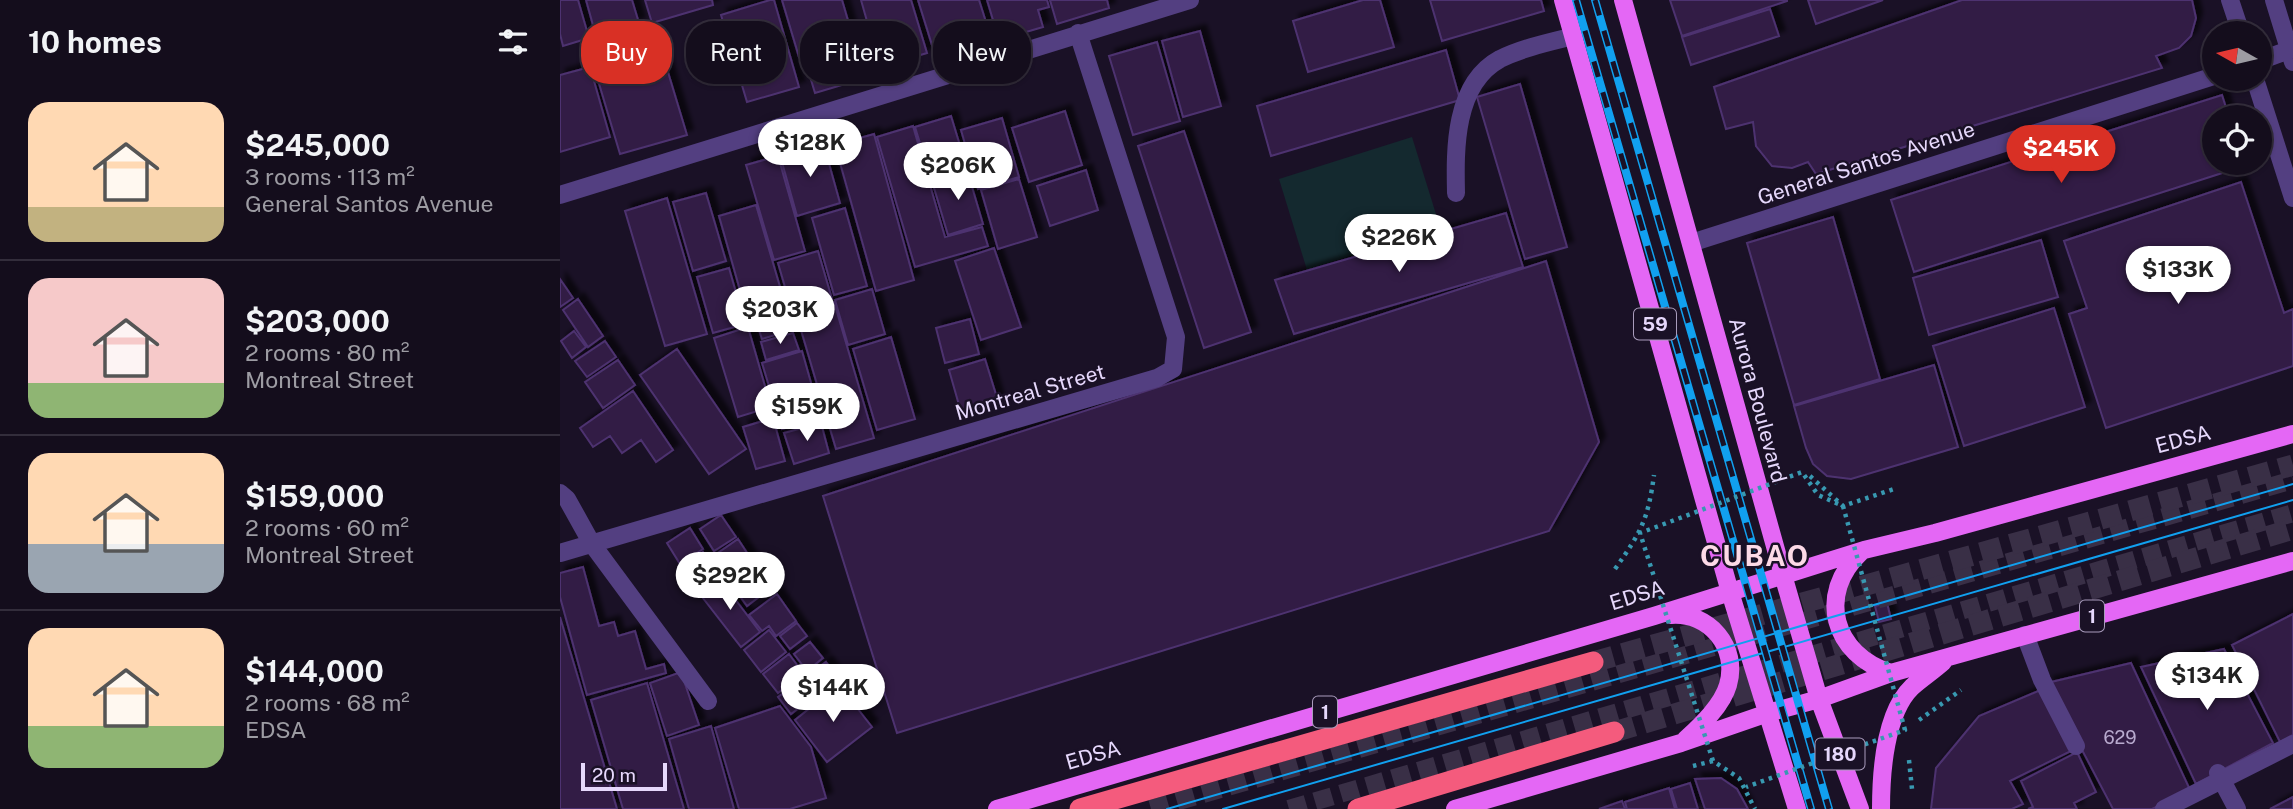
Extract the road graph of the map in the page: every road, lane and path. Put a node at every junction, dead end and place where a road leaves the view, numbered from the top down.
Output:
1 (1190, 0) edge
2 (1563, 0) edge
3 (1623, 0) edge
4 (2231, 0) edge
5 (2274, 0) edge
6 (2237, 21) edge
7 (1078, 33) junction
8 (1574, 36) junction
9 (2291, 56) edge
10 (2272, 59) edge
11 (2202, 80) edge
12 (2259, 91) edge
13 (1455, 193) dead end
14 (560, 195) edge
15 (2293, 198) edge
16 (1691, 243) junction
17 (2293, 434) edge
18 (1654, 475) dead end
19 (1810, 476) dead end
20 (1894, 489) dead end
21 (560, 494) edge
22 (1843, 506) junction
23 (1640, 533) junction
24 (592, 544) junction
25 (1864, 550) junction
26 (560, 553) edge
27 (2293, 561) edge
28 (1615, 569) dead end
29 (1783, 575) junction
30 (1730, 592) junction
31 (1654, 616) junction
32 (2025, 635) junction
33 (1949, 657) junction
34 (1593, 662) tunnel mouth
35 (1891, 673) junction
36 (1961, 691) dead end
37 (1819, 699) junction
38 (708, 701) dead end
39 (1768, 713) junction
40 (1918, 721) dead end
41 (1614, 732) tunnel mouth
42 (1681, 743) junction
43 (2293, 744) edge
44 (2076, 746) dead end
45 (2220, 777) junction
46 (1745, 787) junction
47 (997, 809) edge
48 (1080, 809) edge
49 (1358, 809) edge
50 (1455, 809) edge
51 (1755, 809) edge
52 (1797, 809) edge
53 (1860, 809) edge
54 (1881, 809) edge
55 (2164, 809) edge
56 (2237, 809) edge

1 - 7 street
2 - 8 main road, 59
3 - 16 main road, Aurora Boulevard
4 - 6 street
5 - 9 street
7 - 14 street
7 - 24 street, Montreal Street
8 - 13 street
8 - 30 main road, 59
9 - 10 street
11 - 16 street, General Santos Avenue
12 - 15 street
16 - 29 main road, Aurora Boulevard
17 - 25 main road, EDSA / 1
18 - 23 path
19 - 22 path
20 - 22 path
21 - 24 street
22 - 23 path, bridge
22 - 46 path, bridge
23 - 28 path
23 - 46 path, bridge
24 - 26 street, Montreal Street
24 - 38 street
25 - 29 main road, EDSA / 1
25 - 35 main road
27 - 32 main road, 1
29 - 30 main road, EDSA / 1
29 - 37 main road, Aurora Boulevard
30 - 31 main road, EDSA / 1
30 - 39 main road, 59
31 - 42 main road
31 - 47 main road, EDSA / 1
32 - 33 main road, 1
32 - 44 street
33 - 35 main road, 1
33 - 54 main road
34 - 48 highway, 1
35 - 37 main road, 1
36 - 40 path
37 - 39 main road, 1
37 - 53 main road, Aurora Boulevard / 180
39 - 42 main road, 1
39 - 52 main road, 180
41 - 49 highway
42 - 50 main road, 1
43 - 45 street
45 - 55 street
45 - 56 street
46 - 51 path

